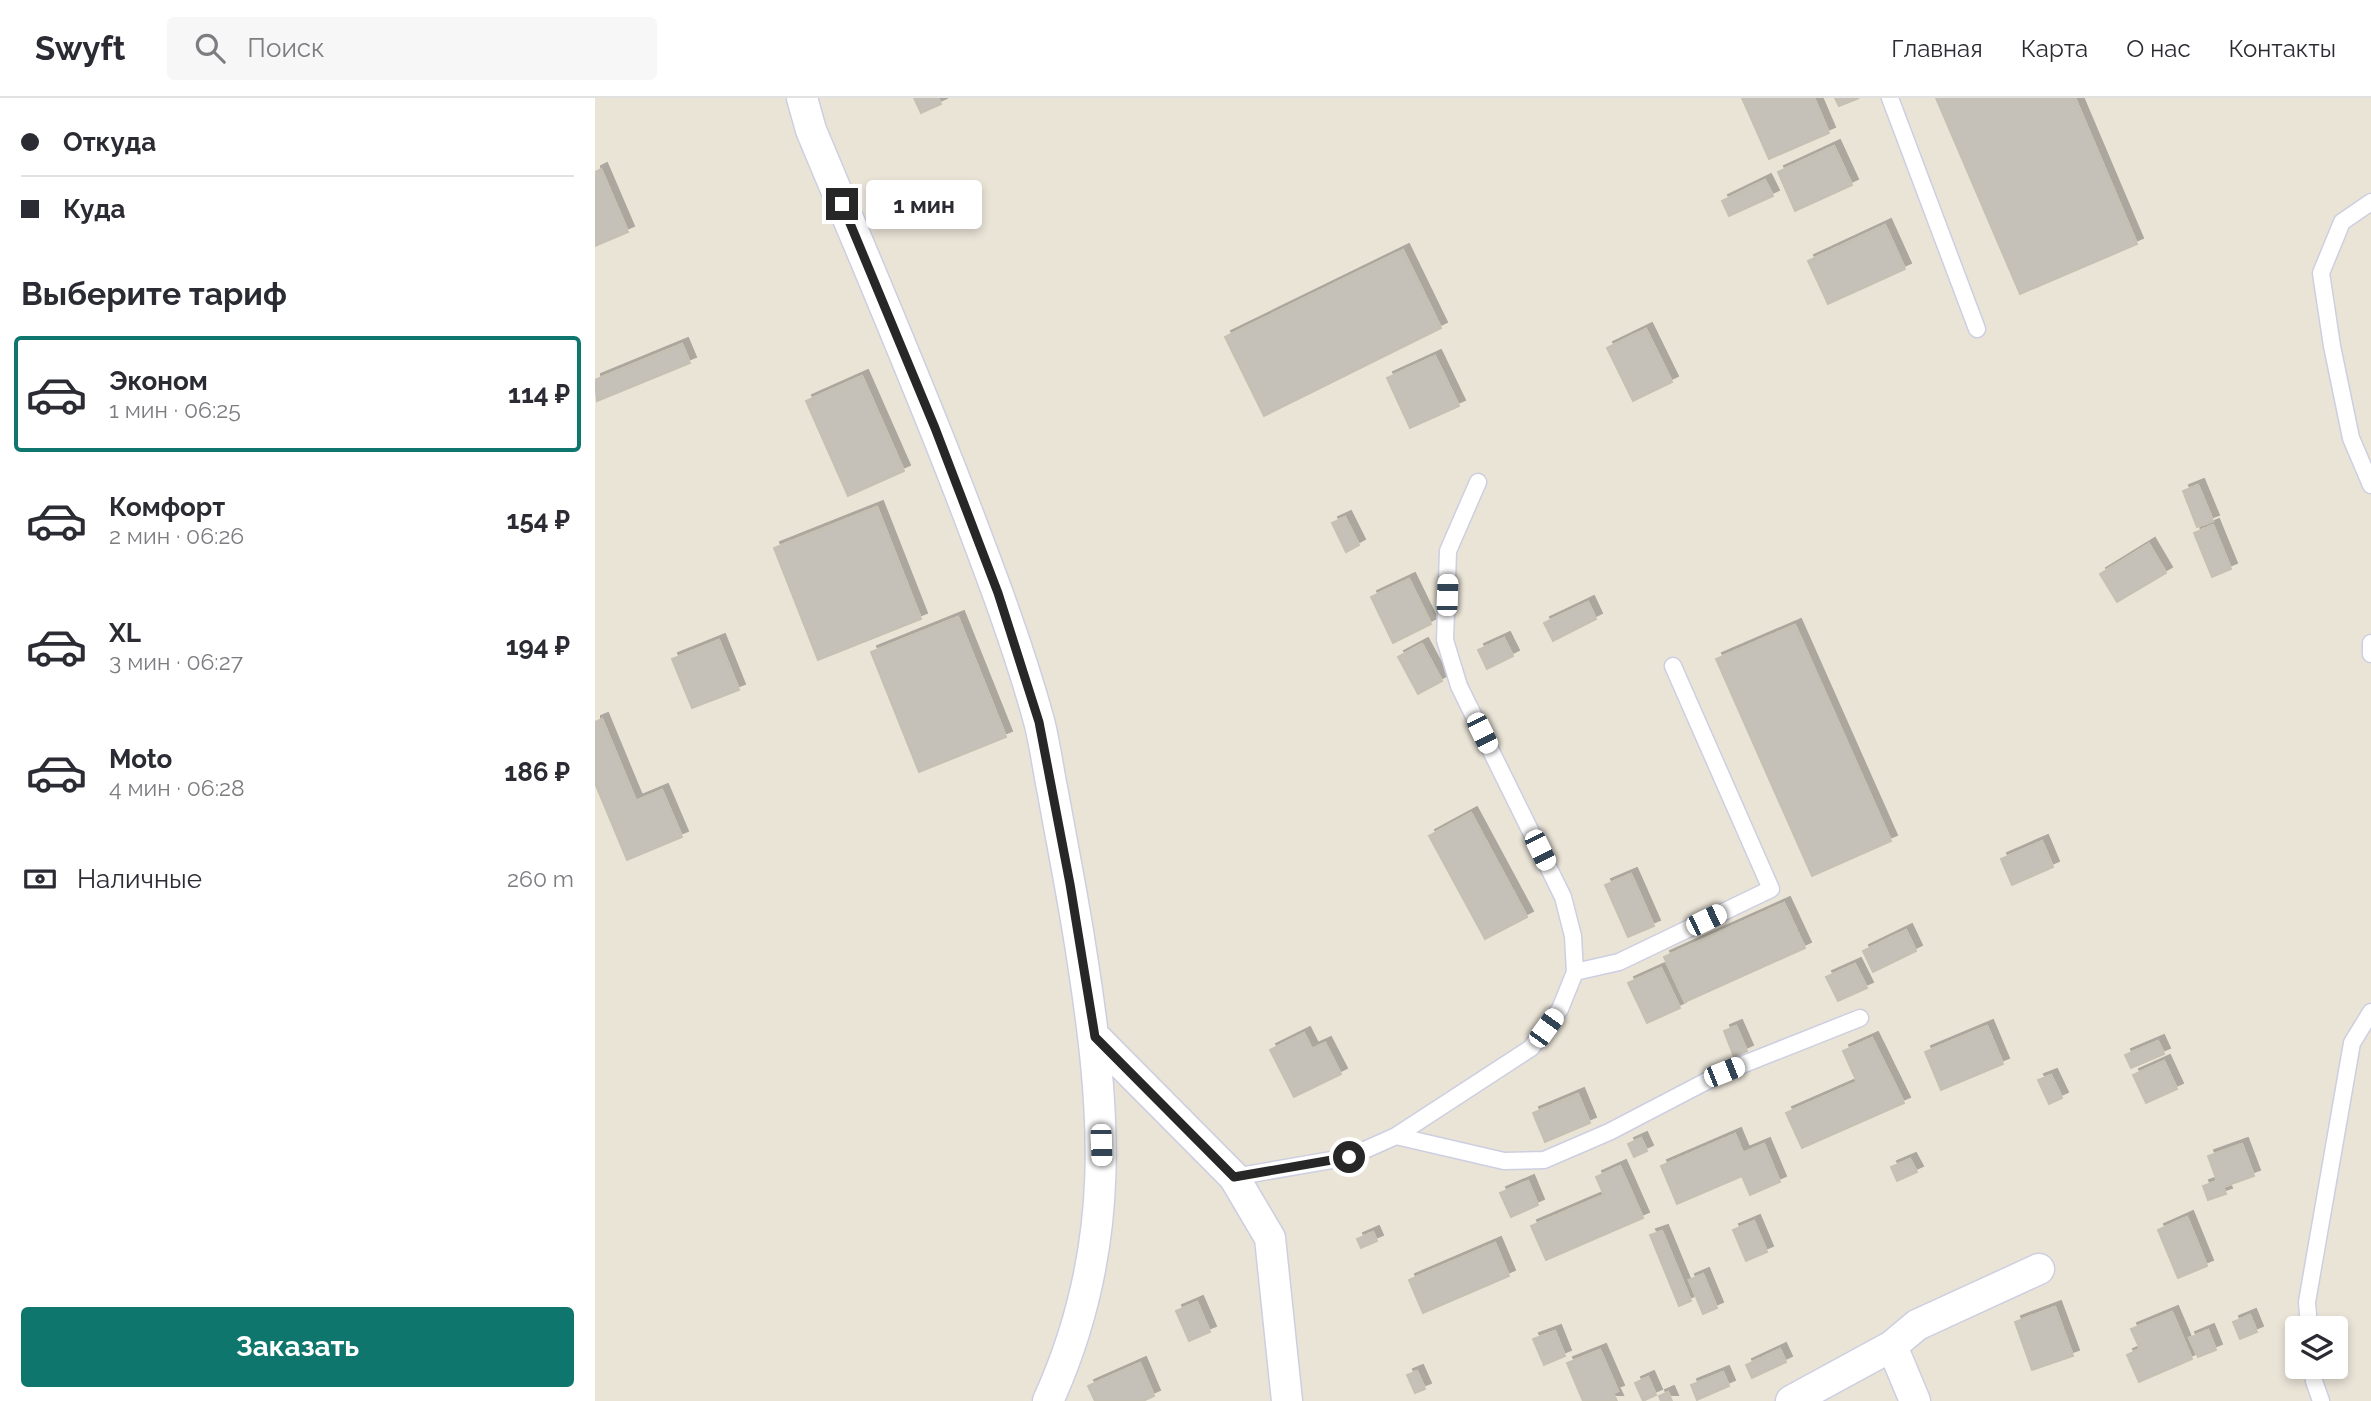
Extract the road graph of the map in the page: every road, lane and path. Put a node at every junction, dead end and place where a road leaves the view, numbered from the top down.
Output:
1 (802, 98) edge
2 (1890, 98) edge
3 (2371, 201) edge
4 (1977, 329) dead end
5 (1478, 482) dead end
6 (2371, 485) edge
7 (2371, 643) edge
8 (2371, 654) edge
9 (1673, 666) dead end
10 (1575, 972) junction
11 (2371, 1012) edge
12 (1860, 1018) dead end
13 (1095, 1037) junction
14 (1396, 1136) junction
15 (1234, 1177) junction
16 (2039, 1269) dead end
17 (2308, 1316) edge
18 (1892, 1346) junction
19 (2314, 1379) edge
20 (1048, 1401) edge
21 (1287, 1401) edge
22 (1791, 1401) edge
23 (1915, 1401) edge
24 (2321, 1401) edge

1 - 13 street
2 - 4 lane
3 - 6 lane
5 - 10 lane
7 - 8 lane
9 - 10 lane
10 - 14 lane
11 - 17 lane
12 - 14 lane
13 - 15 street
13 - 20 street
14 - 15 lane
15 - 21 street
16 - 18 street
18 - 22 street
18 - 23 street
19 - 24 lane

